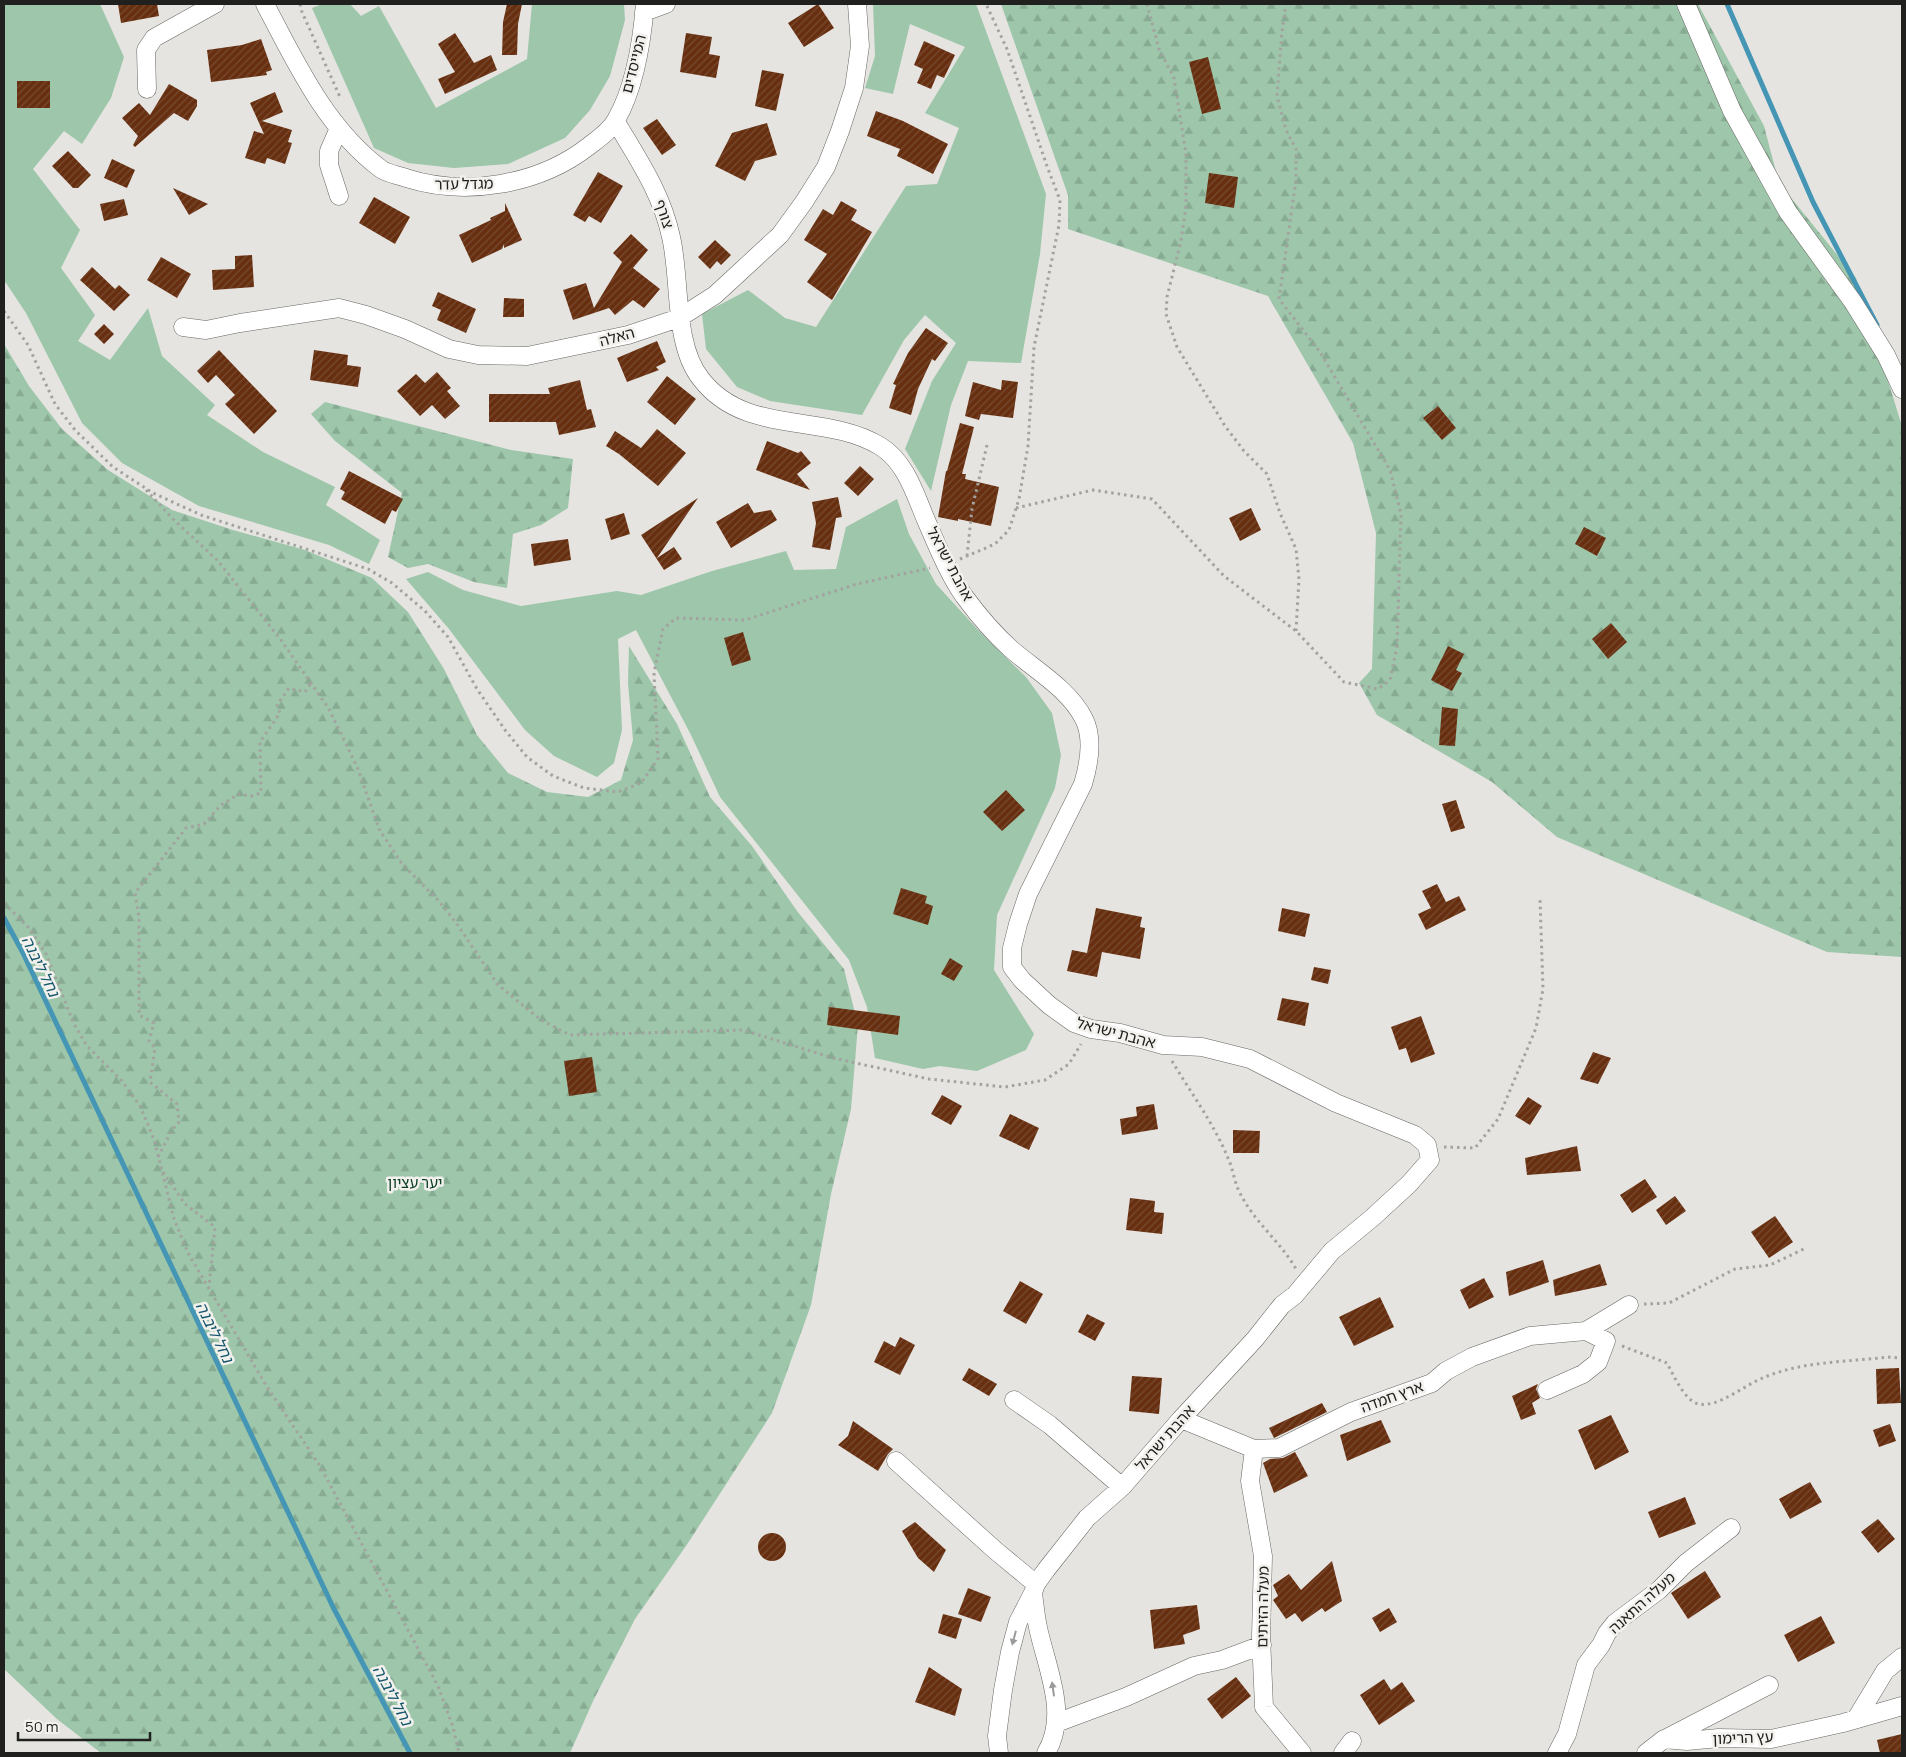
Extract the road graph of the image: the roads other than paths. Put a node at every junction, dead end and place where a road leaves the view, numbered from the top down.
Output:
1 (215, 4) edge
2 (265, 4) edge
3 (666, 4) edge
4 (857, 4) edge
5 (1686, 4) edge
6 (644, 8) edge
7 (146, 89) dead end
8 (616, 122) junction
9 (339, 128) junction
10 (339, 196) dead end
11 (679, 318) junction
12 (183, 327) dead end
13 (1902, 389) edge
14 (1629, 1305) road end
15 (1586, 1331) junction
16 (1547, 1390) dead end
17 (1014, 1400) dead end
18 (1181, 1419) junction
19 (1254, 1450) junction
20 (896, 1462) dead end
21 (1122, 1486) junction
22 (1731, 1528) dead end
23 (1034, 1589) junction
24 (1262, 1645) junction
25 (1902, 1657) edge
26 (1769, 1685) dead end
27 (1902, 1706) edge
28 (1856, 1719) junction
29 (1056, 1723) junction
30 (1664, 1739) junction
31 (999, 1753) edge
32 (1046, 1753) edge
33 (1302, 1753) edge
34 (1557, 1753) edge
35 (1646, 1753) edge

1 - 7 street
2 - 9 street, מגדל עדר
3 - 6 street
4 - 11 street, האלה
5 - 13 street
6 - 8 street, המייסדים
8 - 9 street, מגדל עדר
8 - 11 street, צורף
9 - 10 street
11 - 12 street, האלה
11 - 18 street, אהבת ישראל
14 - 15 street, ארץ חמדה
15 - 16 street
15 - 19 street, ארץ חמדה
17 - 21 street
18 - 19 street, ארץ חמדה
18 - 21 street, אהבת ישראל
19 - 24 street, מעלה הזיתים
20 - 23 street
21 - 23 street, אהבת ישראל
22 - 34 street, מעלה התאנה
29 -> 23 street
23 -> 31 street, אהבת ישראל
24 - 29 street
24 - 33 street, מעלה הזיתים
25 - 28 street
26 - 30 street
27 - 28 street, עץ הרימון
28 - 30 street, עץ הרימון
29 - 32 street
30 - 35 street

